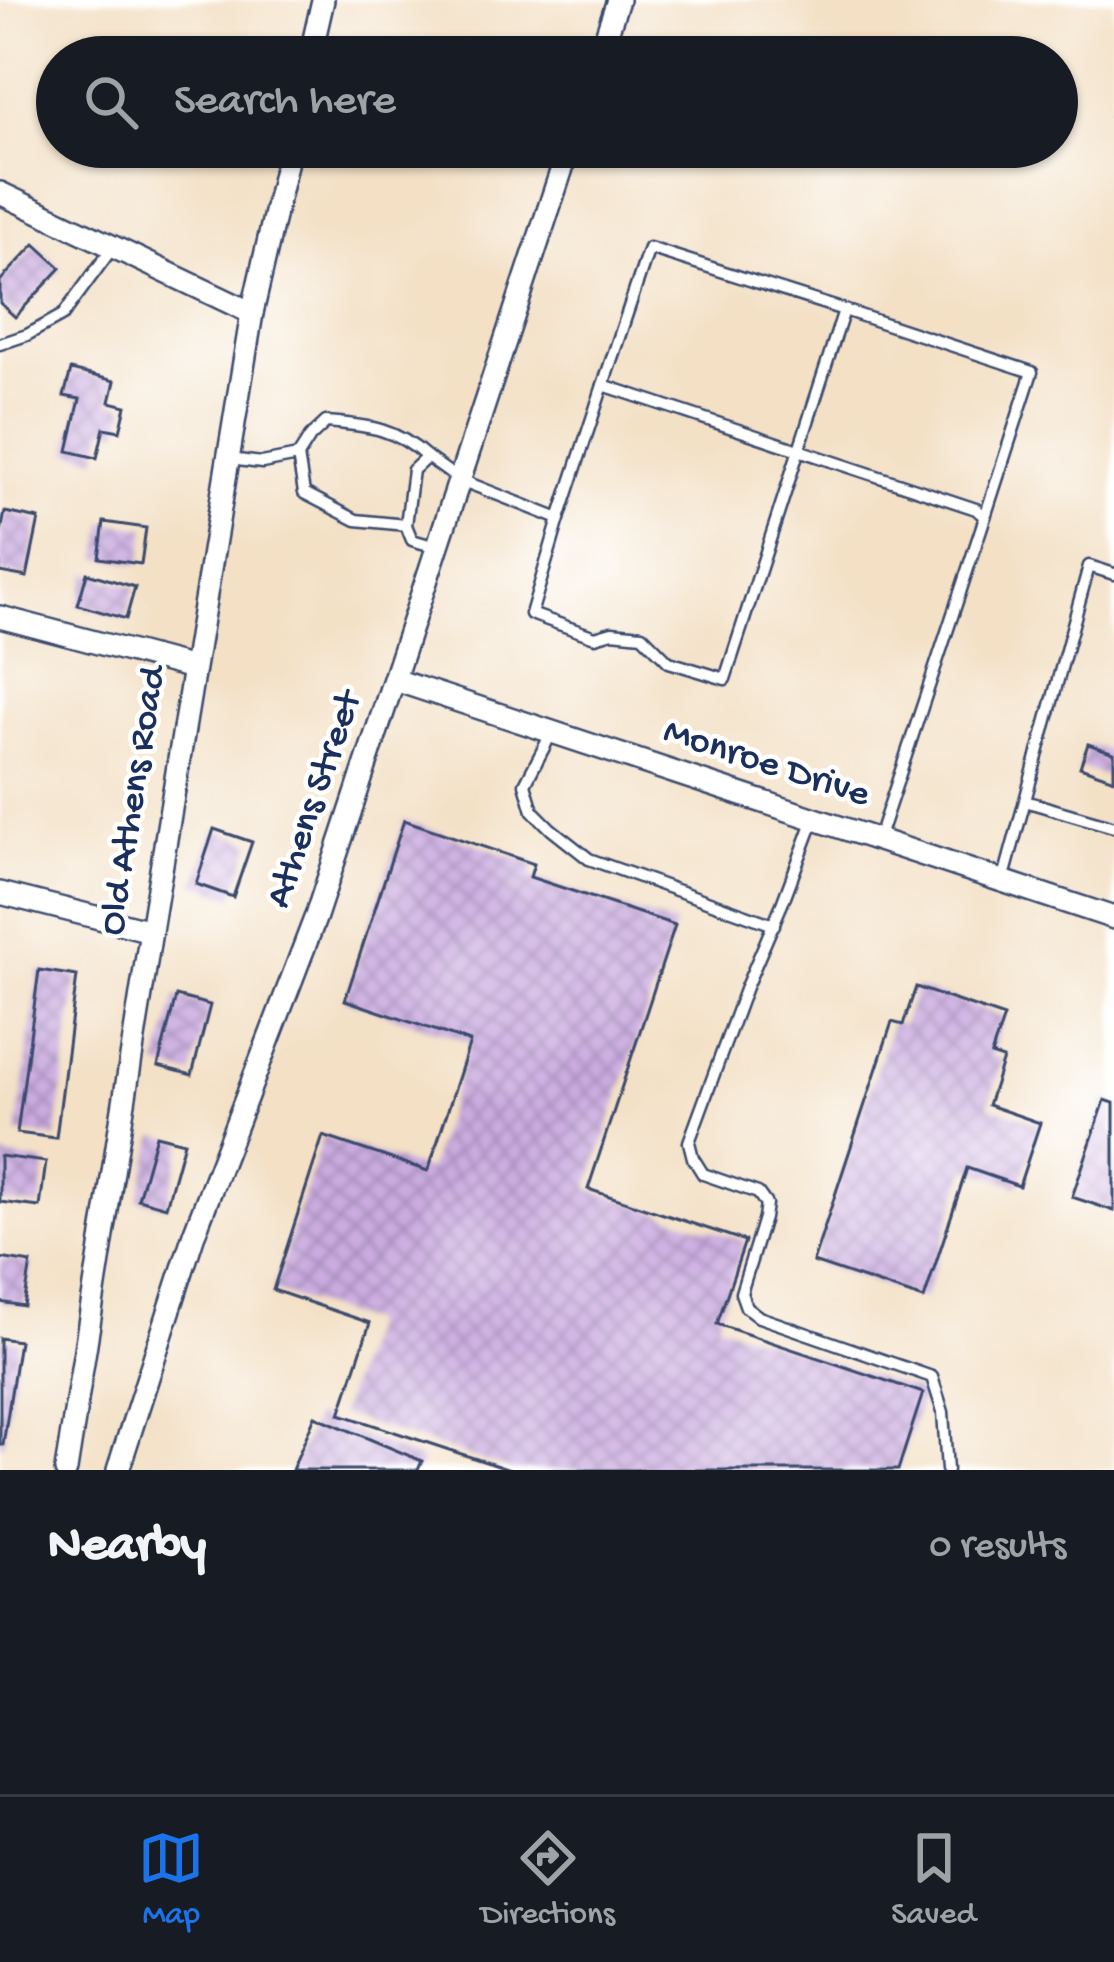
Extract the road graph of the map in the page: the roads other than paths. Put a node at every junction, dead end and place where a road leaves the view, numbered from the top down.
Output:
1 (323, 0) edge
2 (618, 0) edge
3 (315, 36) edge
4 (606, 36) edge
5 (285, 168) edge
6 (562, 168) edge
7 (0, 193) edge
8 (113, 247) junction
9 (844, 310) junction
10 (252, 313) junction
11 (0, 344) edge
12 (603, 385) junction
13 (798, 448) junction
14 (298, 456) junction
15 (427, 457) junction
16 (228, 459) junction
17 (458, 479) junction
18 (985, 518) junction
19 (559, 519) junction
20 (406, 525) junction
21 (436, 548) junction
22 (1114, 574) edge
23 (0, 617) edge
24 (194, 668) junction
25 (395, 680) junction
26 (552, 732) junction
27 (1025, 801) junction
28 (814, 819) junction
29 (1114, 827) edge
30 (878, 840) junction
31 (1003, 881) junction
32 (0, 893) edge
33 (1114, 918) edge
34 (773, 925) junction
35 (151, 931) junction
36 (66, 1470) edge
37 (118, 1470) edge
38 (947, 1470) edge

1 - 3 street
2 - 4 street
5 - 10 street, Old Athens Road
6 - 17 street, Athens Street
7 - 8 street
8 - 10 street
8 - 11 lane
9 - 12 lane
9 - 13 lane
9 - 18 lane
10 - 16 street, Old Athens Road
12 - 13 lane
12 - 19 lane
13 - 18 lane
13 - 19 lane
14 - 15 lane
14 - 16 lane
14 - 20 lane
15 - 17 lane
15 - 20 lane
16 - 24 street, Old Athens Road
17 - 19 lane
17 - 21 street, Athens Street
18 - 30 lane
20 - 21 lane
21 - 25 street, Athens Street
22 - 27 lane
23 - 24 street
24 - 35 street, Old Athens Road
25 - 26 street, Monroe Drive
25 - 37 street, Athens Street
26 - 28 street, Monroe Drive
26 - 34 lane
27 - 29 lane
27 - 31 lane
28 - 30 street, Monroe Drive
28 - 34 lane
30 - 31 street, Monroe Drive
31 - 33 street, Monroe Drive
32 - 35 street
34 - 38 lane
35 - 36 street, Old Athens Road

